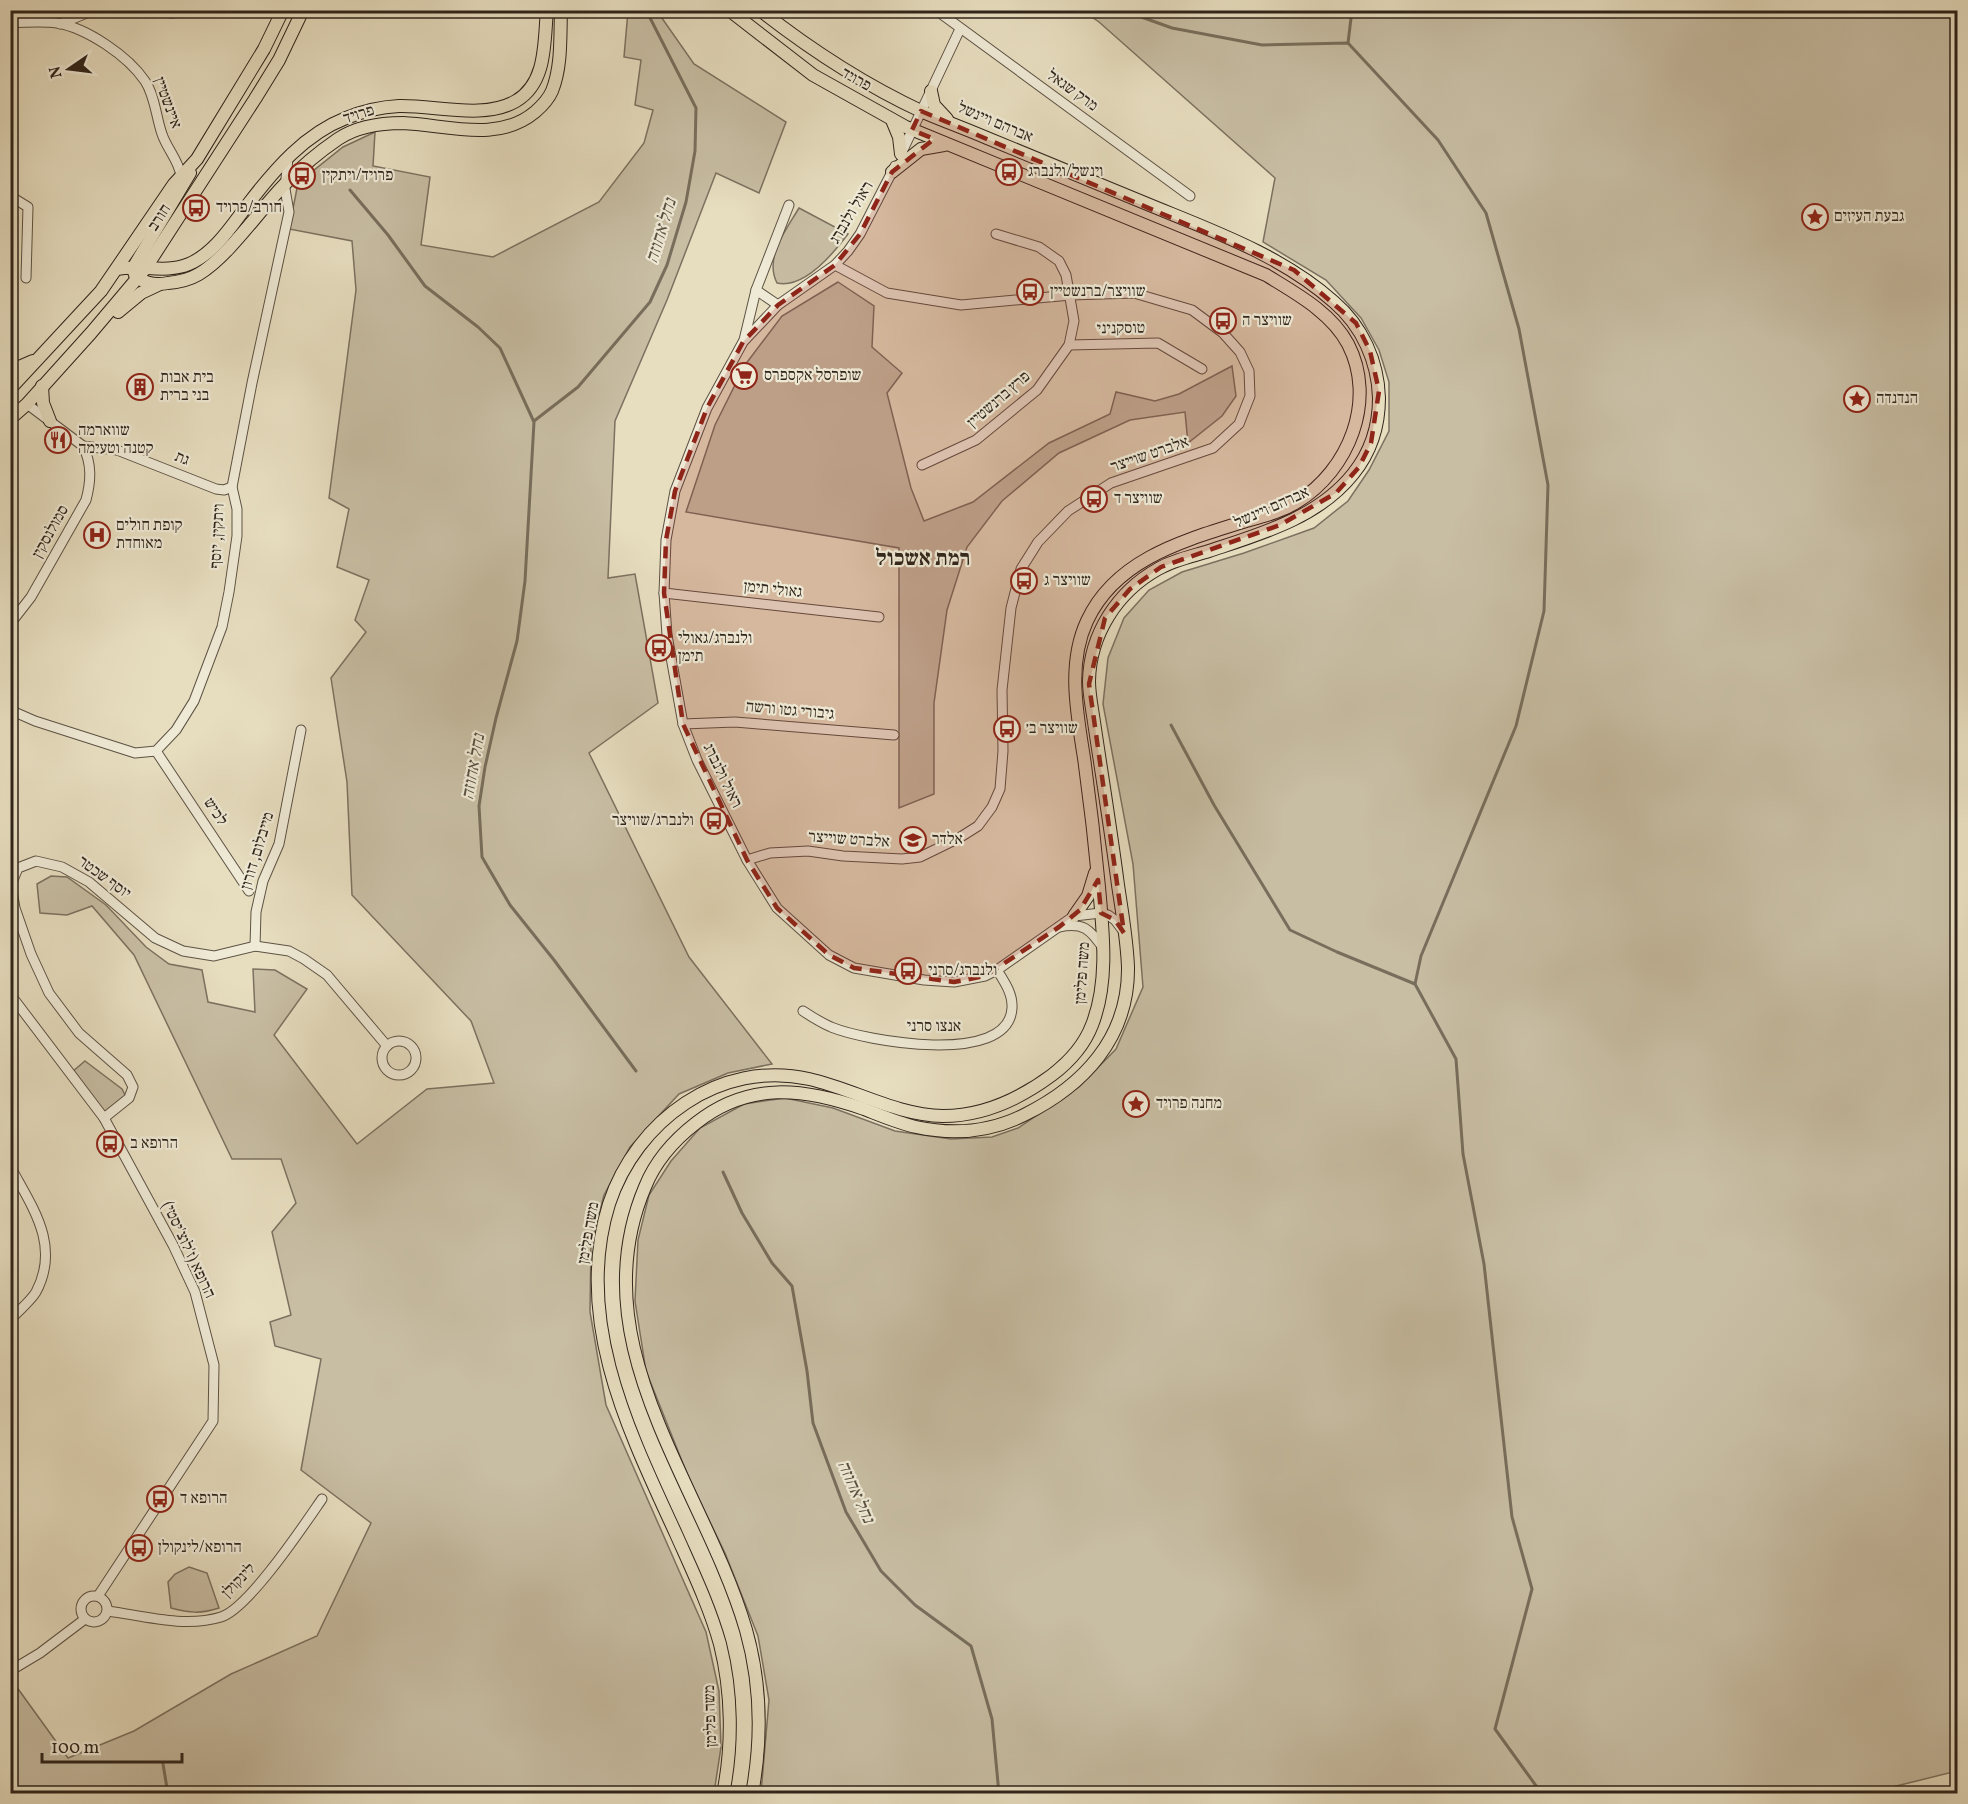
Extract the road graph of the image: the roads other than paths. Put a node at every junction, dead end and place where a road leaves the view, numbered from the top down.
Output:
1 (94, 10) edge
2 (147, 10) edge
3 (190, 10) edge
4 (283, 10) edge
5 (303, 10) edge
6 (547, 10) edge
7 (561, 10) edge
8 (729, 10) edge
9 (760, 10) edge
10 (941, 12) edge
11 (10, 23) edge
12 (60, 24) junction
13 (960, 29) junction
14 (931, 91) junction
15 (921, 111) junction
16 (892, 120) junction
17 (950, 122) junction
18 (912, 130) junction
19 (951, 146) junction
20 (901, 154) junction
21 (288, 158) junction
22 (197, 159) junction
23 (892, 172) junction
24 (181, 176) junction
25 (285, 183) junction
26 (10, 196) edge
27 (1190, 196) dead end
28 (789, 206) dead end
29 (996, 234) dead end
30 (161, 247) junction
31 (183, 266) junction
32 (835, 266) junction
33 (117, 269) junction
34 (139, 272) junction
35 (26, 278) dead end
36 (165, 284) junction
37 (756, 290) junction
38 (1071, 295) junction
39 (778, 305) junction
40 (91, 333) junction
41 (743, 342) junction
42 (1069, 345) junction
43 (44, 354) junction
44 (1202, 369) dead end
45 (10, 371) edge
46 (42, 386) junction
47 (10, 390) edge
48 (27, 404) junction
49 (10, 411) edge
50 (10, 419) edge
51 (50, 422) junction
52 (83, 446) junction
53 (922, 465) dead end
54 (232, 487) junction
55 (664, 593) junction
56 (879, 617) dead end
57 (10, 624) edge
58 (10, 710) edge
59 (683, 724) junction
60 (301, 730) dead end
61 (894, 735) dead end
62 (156, 750) junction
63 (747, 860) junction
64 (1097, 866) junction
65 (249, 891) dead end
66 (1101, 913) junction
67 (1074, 916) junction
68 (1059, 927) junction
69 (1124, 933) junction
70 (255, 946) junction
71 (1103, 948) junction
72 (997, 970) junction
73 (10, 994) edge
74 (803, 1011) dead end
75 (387, 1046) dead end
76 (104, 1118) junction
77 (10, 1166) edge
78 (10, 1320) edge
79 (322, 1499) dead end
80 (98, 1596) junction
81 (108, 1611) junction
82 (85, 1619) junction
83 (10, 1671) edge
84 (723, 1794) edge
85 (752, 1794) edge

1 - 12 street
2 - 3 street
4 - 22 main road, חורב
5 - 30 main road, חורב
6 - 21 main road, פרויד
7 - 25 main road, פרויד
8 - 16 main road, פרויד
9 - 15 main road, פרויד
10 - 13 street, מרק שגאל
11 - 12 street, איינשטיין
12 - 24 street, איינשטיין
13 - 14 street, ראול ולנברג
13 - 27 street, מרק שגאל
14 - 15 street, ראול ולנברג
14 - 17 main road
15 - 17 main road, אברהם ויינשל
15 - 18 street, ראול ולנברג
16 - 18 main road, פרויד
16 - 20 main road
17 - 69 main road, אברהם ויינשל
18 - 19 main road, אברהם ויינשל
18 - 20 street, ראול ולנברג
19 - 23 main road
19 - 64 main road, אברהם ויינשל
20 - 23 street, ראול ולנברג
21 - 25 street, ויתקין, יוסף
21 - 31 main road, פרויד
22 - 24 main road, חורב
22 - 34 main road
23 - 32 street, ראול ולנברג
24 - 33 main road, חורב
25 - 36 main road, פרויד
25 - 54 street, ויתקין, יוסף
26 - 35 street
28 - 37 street, ראול ולנברג
29 - 38 street, פרץ ברנשטיין
30 - 31 main road
30 - 34 main road, חורב
31 - 34 main road, פרויד
32 - 38 street, אלברט שוייצר
32 - 39 street, ראול ולנברג
33 - 34 main road, פרויד
33 - 43 main road, חורב
34 - 36 main road, פרויד
34 - 40 main road, חורב
36 - 40 main road
37 - 39 street
37 - 41 street, ראול ולנברג
38 - 42 street, פרץ ברנשטיין
38 - 63 street, אלברט שוייצר
39 - 41 street, ראול ולנברג
40 - 46 main road, חורב
41 - 55 street, ראול ולנברג
42 - 44 street, טוסקניני
42 - 53 street, פרץ ברנשטיין
43 - 45 main road
43 - 47 main road, חורב
46 - 48 main road, חורב
46 - 51 main road
47 - 48 main road
48 - 49 main road
48 - 50 main road, חורב
48 - 51 street, גת
51 - 52 street, גת
52 - 54 street, גת
52 - 57 street, סמולנסקין
54 - 62 street, ויתקין, יוסף
55 - 56 street, גאולי תימן
55 - 59 street, ראול ולנברג
58 - 62 street
59 - 61 street, גיבורי גטו ורשה
59 - 63 street, ראול ולנברג
60 - 70 street, מייבלום, דורון
62 - 65 street, לכיש
63 - 72 street, ראול ולנברג
64 - 66 main road, אברהם ויינשל
64 - 67 main road
66 - 67 street, ראול ולנברג
66 - 69 street
66 - 71 main road, משה פלימן
67 - 68 street, ראול ולנברג
68 - 71 street
68 - 72 street, ראול ולנברג
69 - 85 main road
70 - 75 street, יוסף שכטר
70 - 76 street, יוסף שכטר
71 - 84 main road, משה פלימן
72 - 74 street, אנצו סרני
73 - 76 street, הרופא (ז'לוצ'יסטי)
76 - 80 street, הרופא (ז'לוצ'יסטי)
77 - 78 street
79 - 81 street, לינקולן
80 - 81 street
80 - 82 street
81 - 82 street
82 - 83 street

